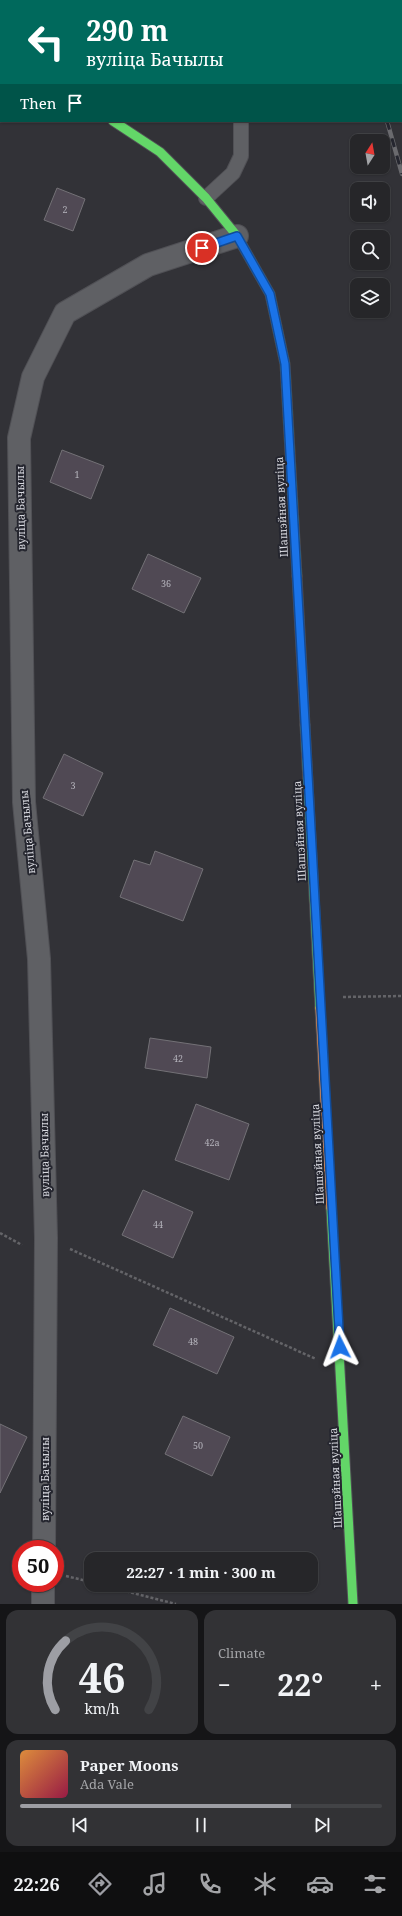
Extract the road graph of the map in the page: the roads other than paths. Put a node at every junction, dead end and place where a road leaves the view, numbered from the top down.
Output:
1 (115, 122) edge
2 (241, 122) edge
3 (206, 198) junction
4 (237, 236) junction
5 (44, 1540) edge
6 (48, 1592) edge
7 (43, 1604) edge
8 (353, 1604) edge

1 - 3 main road, Шашэйная вуліца
2 - 3 lane
3 - 4 main road, Шашэйная вуліца
4 - 5 street, вуліца Бачылы
4 - 8 main road, Шашэйная вуліца
6 - 7 street

